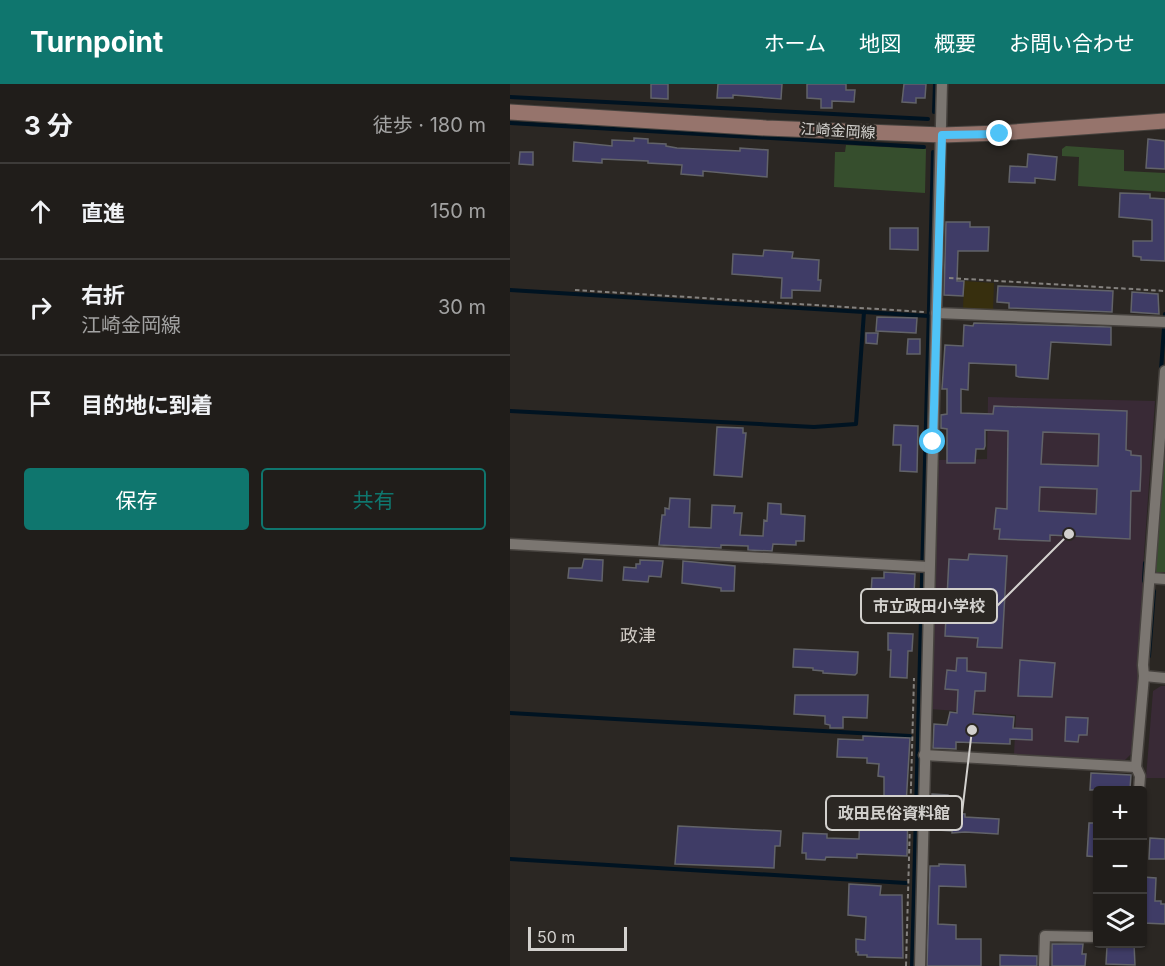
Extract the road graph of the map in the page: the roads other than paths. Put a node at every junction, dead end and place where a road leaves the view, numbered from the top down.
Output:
1 (942, 84) edge
2 (510, 112) edge
3 (1165, 121) edge
4 (942, 135) junction
5 (931, 312) junction
6 (1163, 322) edge
7 (1165, 371) edge
8 (510, 544) edge
9 (924, 567) junction
10 (1150, 578) junction
11 (1165, 579) edge
12 (1144, 676) junction
13 (1165, 678) edge
14 (924, 755) junction
15 (1136, 767) junction
16 (1139, 786) edge
17 (1093, 937) edge
18 (920, 966) edge
19 (1044, 966) edge

1 - 4 street
2 - 4 main road, 江崎金岡線
3 - 4 main road, 江崎金岡線
4 - 5 street
5 - 6 street
5 - 9 street
7 - 10 street
8 - 9 street
9 - 14 street
10 - 11 street
10 - 12 street
12 - 13 street
12 - 15 street
14 - 15 street
14 - 18 street
15 - 16 street
17 - 19 street

